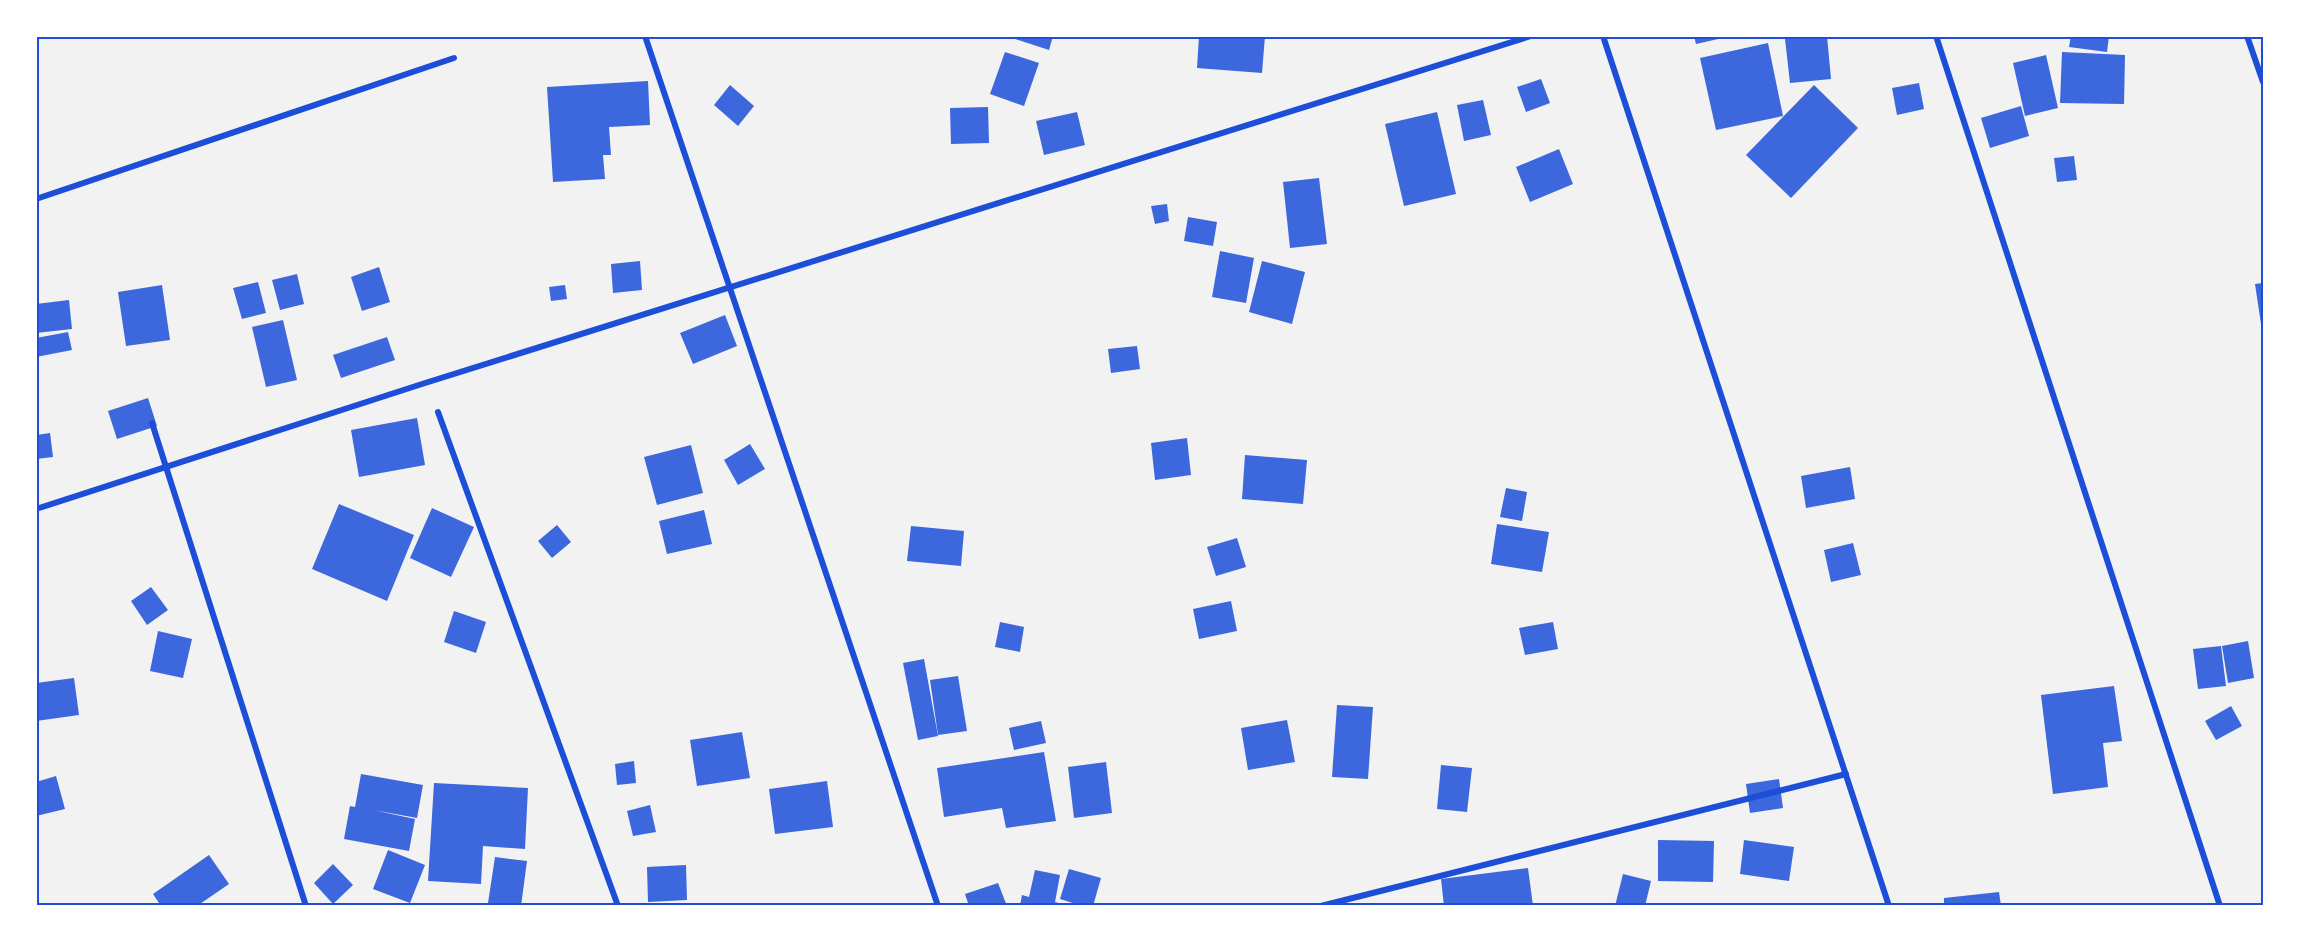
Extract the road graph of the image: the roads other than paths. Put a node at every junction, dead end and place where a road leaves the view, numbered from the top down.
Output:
1 (645, 36) edge
2 (1531, 36) edge
3 (1603, 36) edge
4 (1936, 36) edge
5 (2247, 36) edge
6 (454, 58) dead end
7 (2263, 82) edge
8 (36, 199) edge
9 (438, 412) dead end
10 (152, 423) dead end
11 (36, 509) edge
12 (1846, 774) junction
13 (306, 906) edge
14 (618, 906) edge
15 (938, 906) edge
16 (1321, 906) edge
17 (1889, 906) edge
18 (2220, 906) edge

1 - 15 street
2 - 11 street
3 - 12 street
4 - 18 street
5 - 7 street
6 - 8 street
9 - 14 street
10 - 13 street
12 - 16 street
12 - 17 street

